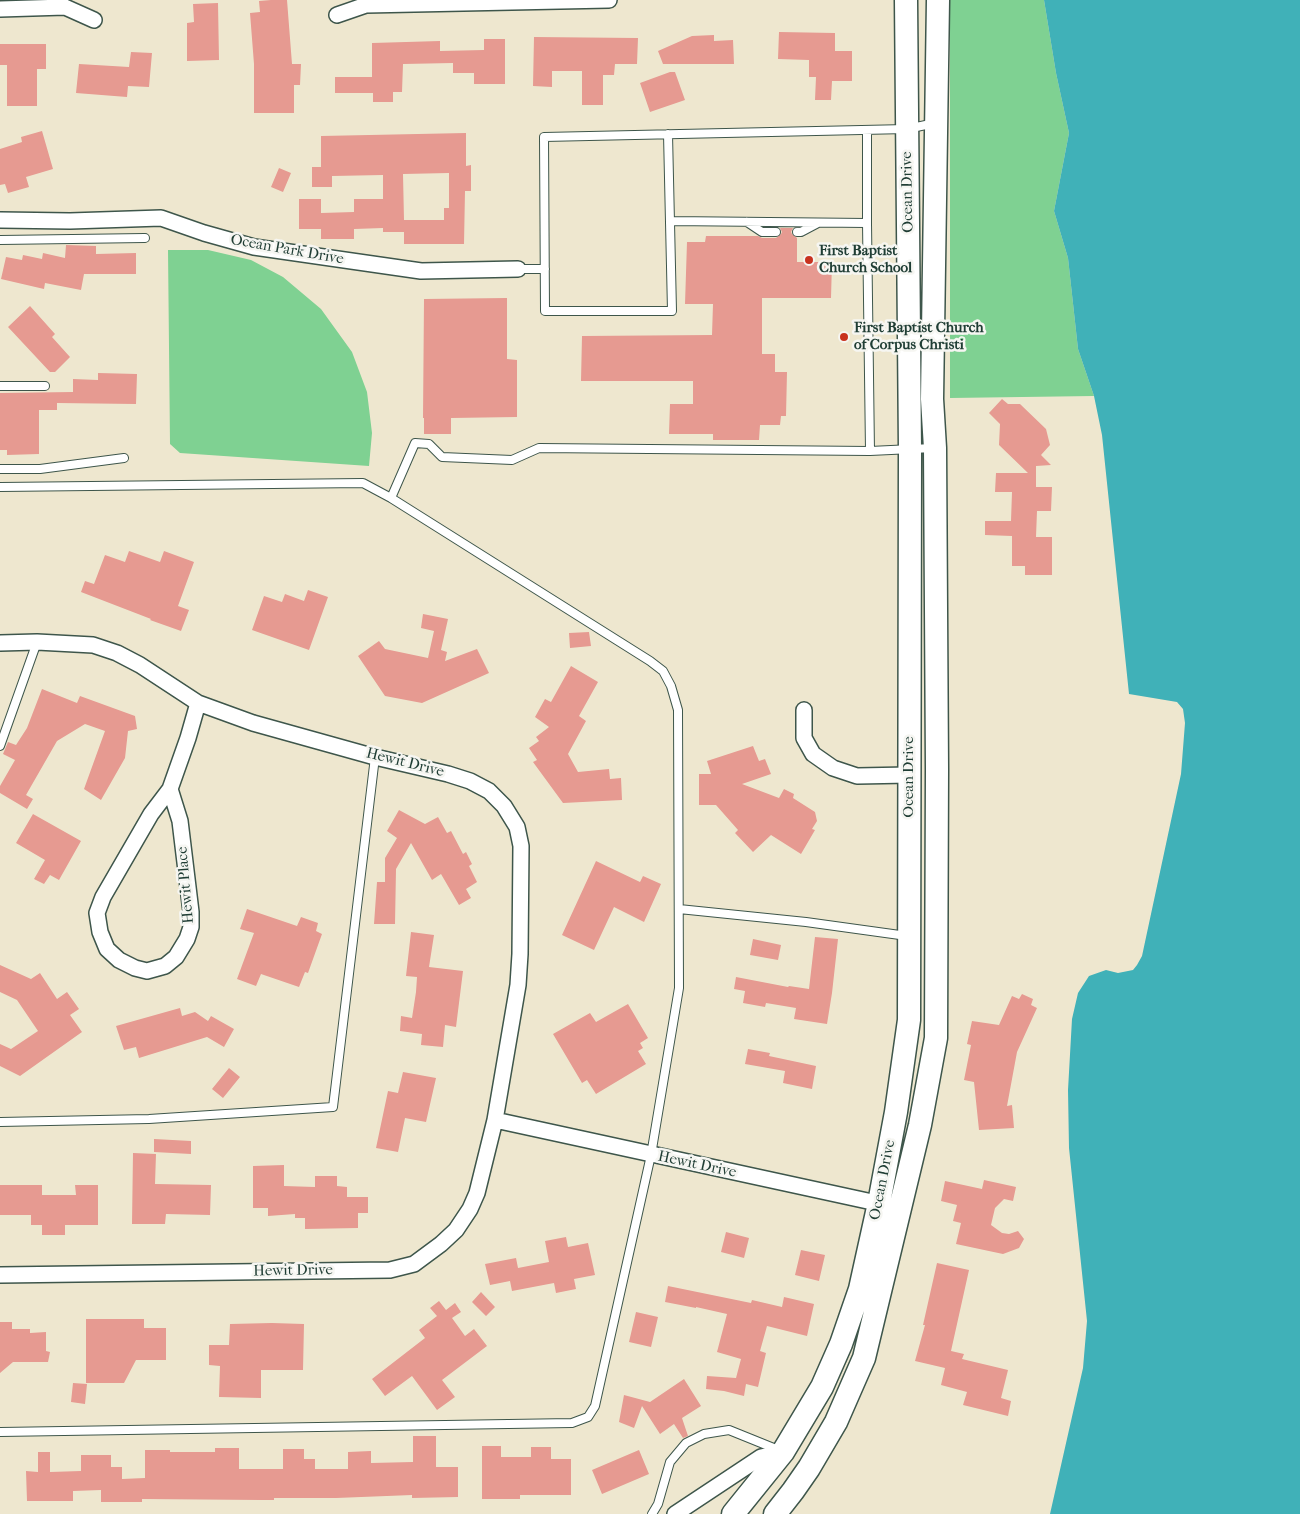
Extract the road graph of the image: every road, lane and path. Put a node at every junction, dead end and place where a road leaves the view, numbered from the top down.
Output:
1 (609, 0) edge
2 (906, 0) edge
3 (938, 0) edge
4 (0, 9) edge
5 (338, 16) dead end
6 (94, 20) dead end
7 (937, 122) junction
8 (907, 129) junction
9 (867, 130) junction
10 (668, 134) junction
11 (0, 220) edge
12 (670, 221) junction
13 (748, 222) junction
14 (818, 222) junction
15 (867, 223) junction
16 (776, 232) dead end
17 (797, 232) dead end
18 (145, 238) dead end
19 (0, 240) edge
20 (518, 269) joint
21 (545, 269) junction
22 (0, 386) edge
23 (45, 386) dead end
24 (935, 448) junction
25 (910, 450) junction
26 (870, 451) junction
27 (124, 458) dead end
28 (0, 469) edge
29 (0, 487) edge
30 (391, 498) junction
31 (37, 642) junction
32 (0, 643) edge
33 (198, 703) junction
34 (804, 710) dead end
35 (0, 746) edge
36 (375, 757) junction
37 (909, 775) junction
38 (170, 789) junction
39 (679, 909) junction
40 (909, 936) junction
41 (494, 1120) junction
42 (0, 1122) edge
43 (651, 1155) junction
44 (878, 1203) junction
45 (900, 1209) junction
46 (0, 1275) edge
47 (0, 1432) edge
48 (783, 1452) junction
49 (809, 1468) junction
50 (652, 1514) edge
51 (675, 1514) edge
52 (733, 1514) edge
53 (775, 1514) edge

1 - 5 street
2 - 8 main road, Ocean Drive
3 - 7 main road, Ocean Drive
4 - 6 street
7 - 8 lane
7 - 24 main road, Ocean Drive
8 - 9 lane
8 - 25 main road, Ocean Drive
9 - 10 lane
9 - 15 lane
10 - 12 lane
10 - 21 lane
11 - 20 street, Ocean Park Drive
12 - 13 lane
12 - 21 lane
13 - 14 lane
13 - 16 lane
14 - 15 lane
14 - 17 lane
15 - 26 lane
18 - 19 lane
20 - 21 lane
22 - 23 lane
24 - 25 lane
24 - 45 main road, Ocean Drive
25 - 26 lane
25 - 37 main road, Ocean Drive
26 - 30 lane
27 - 28 lane
29 - 30 lane
30 - 39 lane
31 - 32 street, Hewit Drive
31 - 33 street, Hewit Drive
31 - 35 lane
33 - 36 street, Hewit Drive
33 - 38 street, Hewit Place
34 - 37 street
36 - 41 street, Hewit Drive
36 - 42 lane
37 - 40 main road, Ocean Drive
38 - 38 street, Hewit Place
39 - 40 lane
39 - 43 lane
40 - 44 main road, Ocean Drive
41 - 43 street, Hewit Drive
41 - 46 street, Hewit Drive
43 - 44 street, Hewit Drive
43 - 47 lane
44 - 45 street, Hewit Drive
44 - 48 main road, Ocean Drive
45 - 49 main road, Ocean Drive
48 - 49 main road
48 - 50 lane
48 - 51 street
48 - 52 main road, Ocean Drive
49 - 53 main road, Ocean Drive

